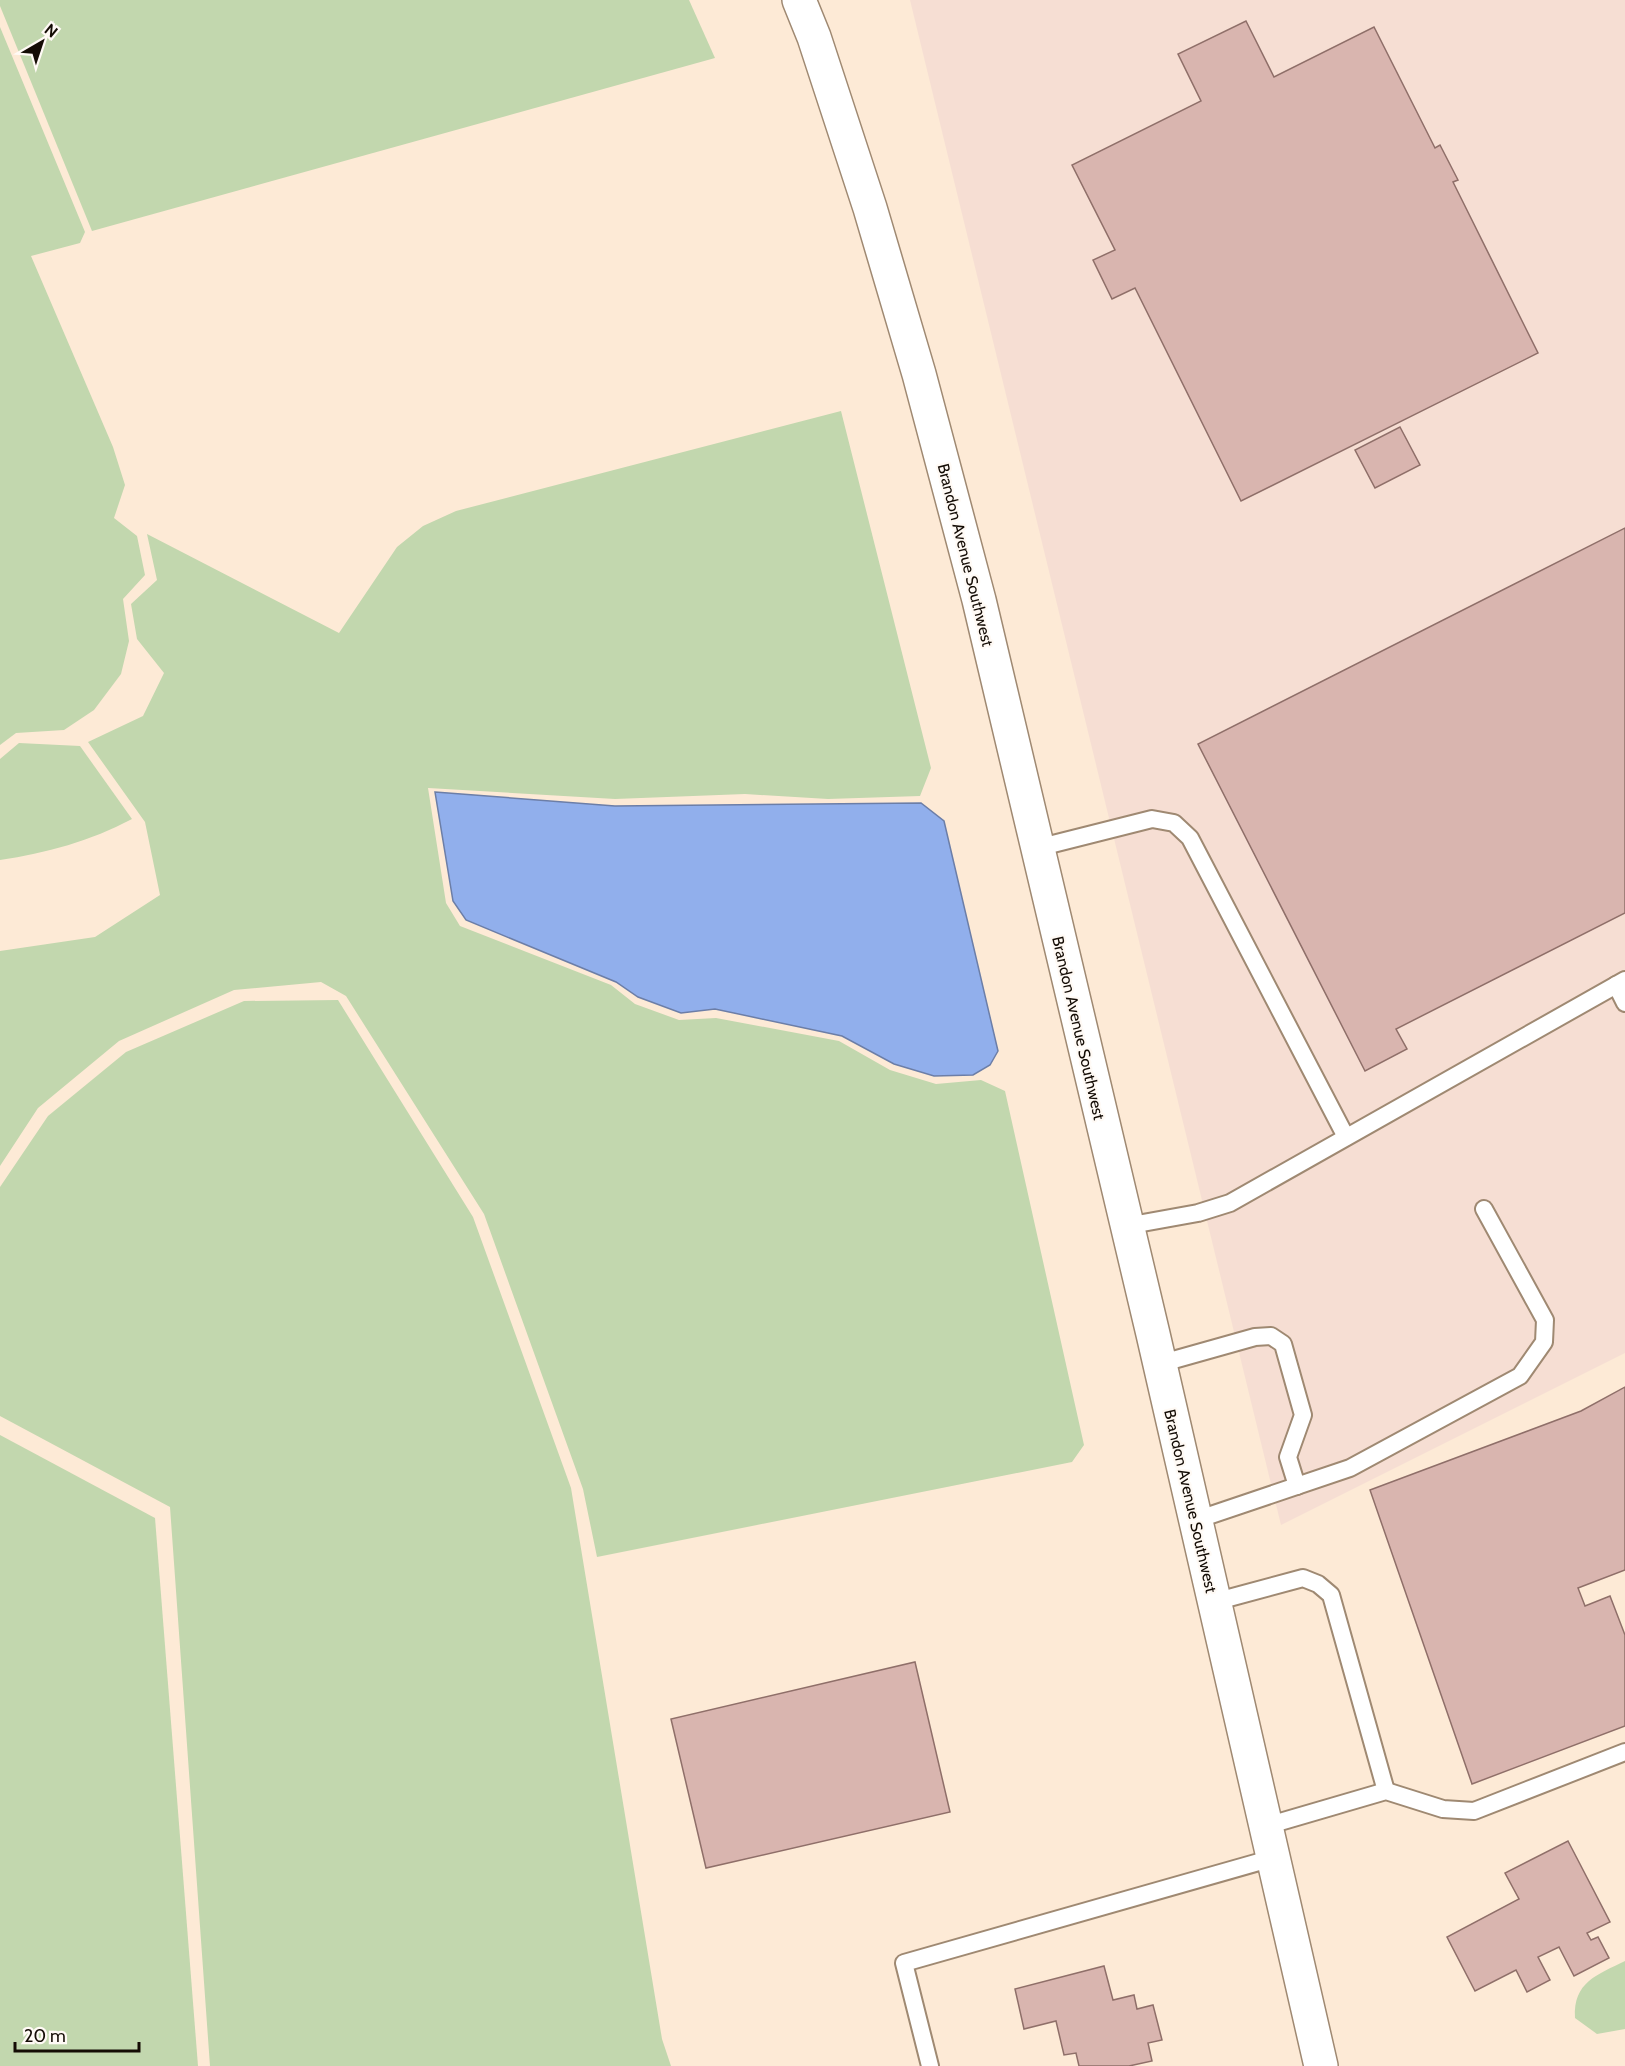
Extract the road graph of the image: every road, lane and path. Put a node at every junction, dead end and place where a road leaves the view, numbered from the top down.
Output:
1 (799, 0) edge
2 (1037, 848) junction
3 (1620, 982) edge
4 (1625, 1003) edge
5 (1346, 1137) junction
6 (1484, 1209) dead end
7 (1126, 1226) junction
8 (1159, 1364) junction
9 (1297, 1486) junction
10 (1196, 1520) junction
11 (1214, 1602) junction
12 (1625, 1752) edge
13 (1386, 1791) junction
14 (1266, 1826) junction
15 (1273, 1858) junction
16 (930, 2066) edge
17 (1321, 2066) edge

1 - 2 main road, Brandon Avenue Southwest
2 - 5 lane
2 - 7 main road, Brandon Avenue Southwest
3 - 4 lane
3 - 5 lane
5 - 7 lane
6 - 9 lane
7 - 8 main road, Brandon Avenue Southwest
8 - 9 lane
8 - 10 main road, Brandon Avenue Southwest
9 - 10 lane
10 - 11 main road, Brandon Avenue Southwest
11 - 13 lane
11 - 14 main road, Brandon Avenue Southwest
12 - 13 lane
13 - 14 lane
14 - 15 main road, Brandon Avenue Southwest
15 - 16 lane
15 - 17 main road, Brandon Avenue Southwest

